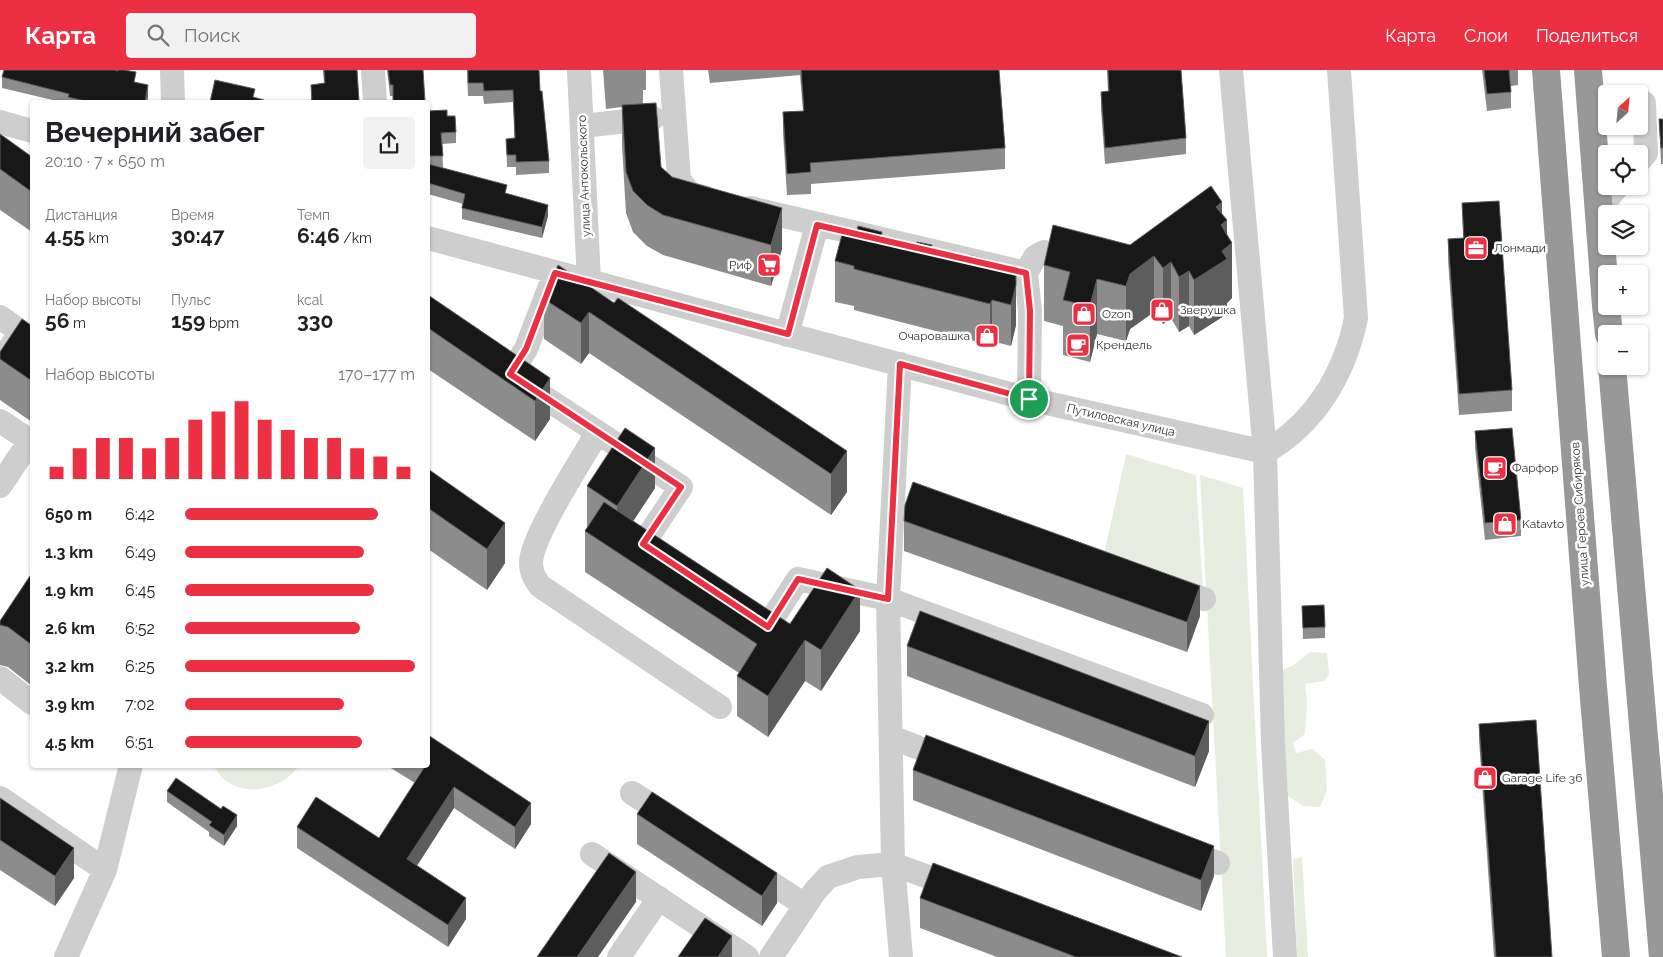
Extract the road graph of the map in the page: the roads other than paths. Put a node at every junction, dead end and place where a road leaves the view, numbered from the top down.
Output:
1 (172, 70) edge
2 (373, 70) edge
3 (579, 70) edge
4 (671, 70) edge
5 (1231, 70) edge
6 (1339, 70) edge
7 (1546, 70) edge
8 (1588, 70) edge
9 (173, 100) edge
10 (375, 100) edge
11 (674, 116) junction
12 (0, 122) edge
13 (583, 126) junction
14 (30, 130) edge
15 (1610, 195) edge
16 (1602, 205) edge
17 (1598, 210) edge
18 (817, 225) junction
19 (430, 239) edge
20 (1100, 266) edge
21 (555, 273) junction
22 (1026, 273) junction
23 (589, 282) junction
24 (0, 317) edge
25 (788, 334) junction
26 (0, 363) edge
27 (900, 364) junction
28 (1613, 375) edge
29 (1029, 399) junction
30 (0, 421) edge
31 (597, 433) junction
32 (30, 440) edge
33 (30, 442) edge
34 (1265, 452) junction
35 (0, 486) edge
36 (676, 566) edge
37 (1149, 579) edge
38 (888, 599) junction
39 (1204, 599) dead end
40 (734, 605) edge
41 (0, 678) edge
42 (30, 701) edge
43 (720, 707) dead end
44 (1202, 715) dead end
45 (891, 737) junction
46 (124, 769) edge
47 (972, 769) edge
48 (632, 793) dead end
49 (0, 798) edge
50 (1657, 817) edge
51 (690, 830) edge
52 (1163, 842) edge
53 (592, 854) dead end
54 (731, 857) edge
55 (1218, 863) dead end
56 (893, 864) junction
57 (105, 870) junction
58 (1659, 870) edge
59 (976, 895) edge
60 (660, 898) junction
61 (805, 905) junction
62 (1614, 949) edge
63 (66, 957) edge
64 (620, 957) edge
65 (747, 957) edge
66 (771, 957) edge
67 (901, 957) edge
68 (1286, 957) edge
69 (1663, 957) edge

1 - 9 street
2 - 10 street
3 - 13 street, улица Антокольского
4 - 11 street
5 - 34 street
6 - 34 street
7 - 62 highway, улица Героев Сибиряков
8 - 17 highway
11 - 13 street
11 - 18 street
12 - 14 street
13 - 23 street, улица Антокольского
15 - 16 street
18 - 22 street
18 - 25 street
19 - 21 street, Путиловская улица
20 - 22 street
21 - 23 street, Путиловская улица
21 - 31 street
22 - 29 street
23 - 25 street, Путиловская улица
24 - 26 street
25 - 27 street, Путиловская улица
27 - 29 street, Путиловская улица
27 - 38 street
28 - 50 highway
29 - 34 street, Путиловская улица
30 - 32 street
31 - 36 street
31 - 43 street
33 - 35 street
34 - 68 street
37 - 39 street
38 - 40 street
38 - 44 street
38 - 45 street
41 - 42 street
45 - 47 street
45 - 56 street
46 - 57 street
48 - 51 street
49 - 57 street
50 - 58 highway
52 - 55 street
53 - 60 street
54 - 61 street
56 - 59 street
56 - 61 street
56 - 67 street
57 - 63 street
58 - 69 highway
60 - 64 street
60 - 65 street
61 - 66 street

